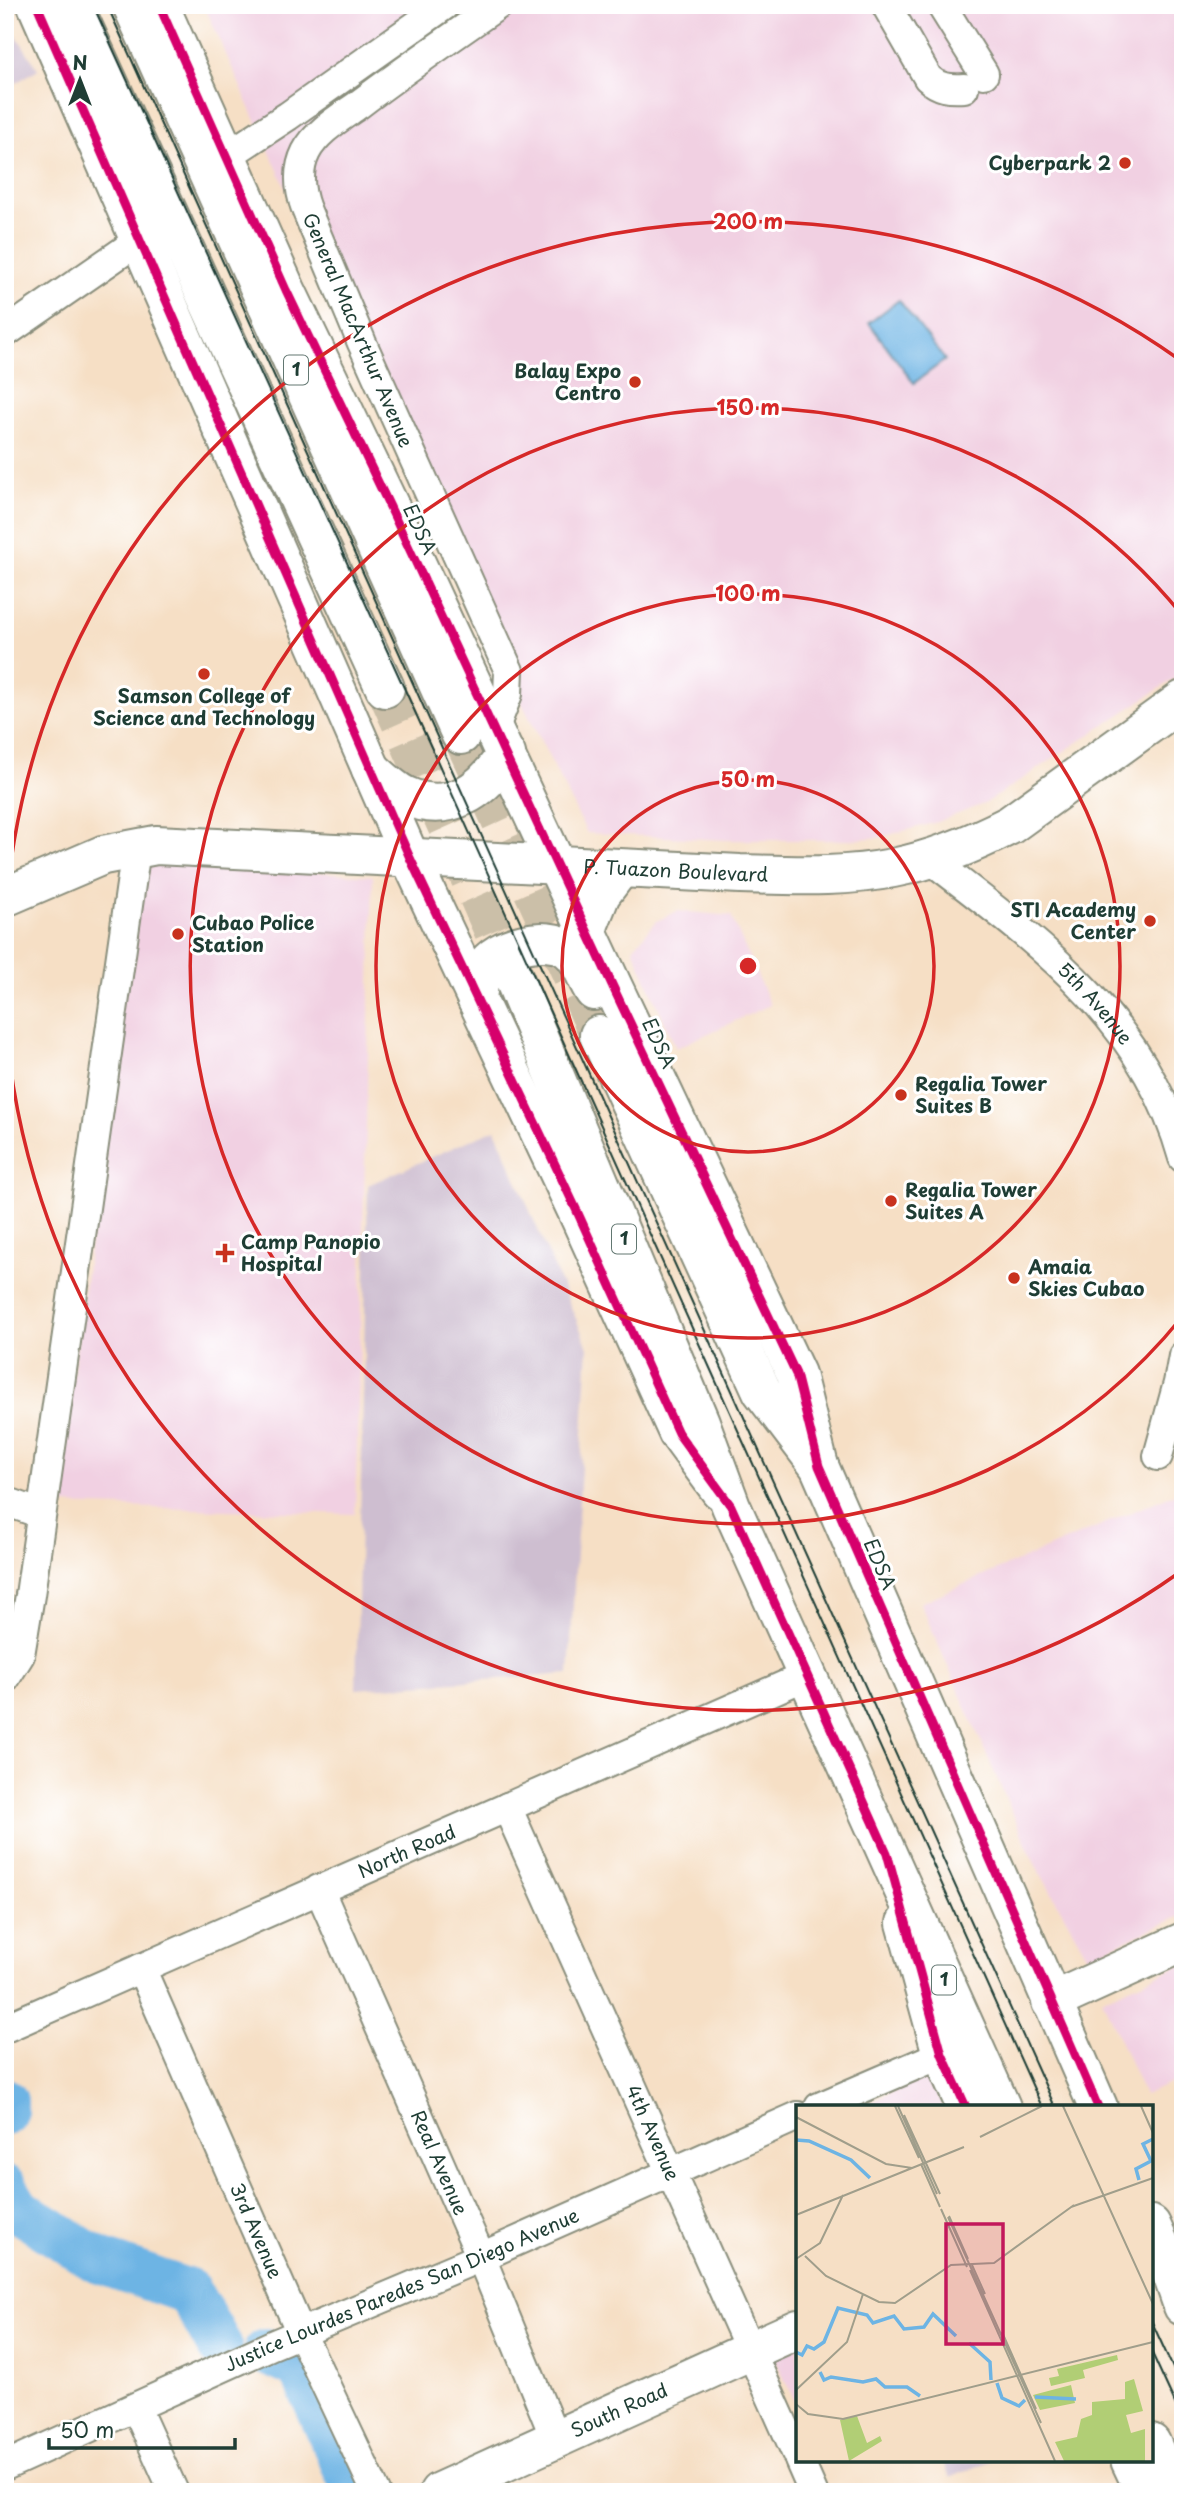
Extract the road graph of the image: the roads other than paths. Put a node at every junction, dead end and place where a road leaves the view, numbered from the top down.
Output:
1 (37, 5) edge
2 (73, 5) edge
3 (132, 5) edge
4 (159, 5) edge
5 (445, 5) edge
6 (498, 5) edge
7 (886, 5) edge
8 (941, 5) edge
9 (227, 156) junction
10 (139, 236) junction
11 (5, 333) edge
12 (385, 688) tunnel mouth
13 (1183, 701) edge
14 (487, 740) junction
15 (371, 769) junction
16 (135, 849) junction
17 (410, 858) junction
18 (930, 859) junction
19 (558, 866) junction
20 (620, 869) junction
21 (5, 897) edge
22 (587, 929) junction
23 (512, 974) tunnel mouth
24 (477, 1000) junction
25 (614, 1028) junction
26 (1183, 1158) edge
27 (1181, 1374) edge
28 (1158, 1456) dead end
29 (5, 1501) edge
30 (732, 1506) junction
31 (41, 1514) junction
32 (808, 1675) junction
33 (5, 1679) edge
34 (508, 1807) junction
35 (887, 1853) junction
36 (320, 1889) junction
37 (1183, 1942) edge
38 (141, 1968) junction
39 (1051, 2002) junction
40 (5, 2028) edge
41 (942, 2054) junction
42 (824, 2105) edge
43 (965, 2105) edge
44 (1000, 2105) edge
45 (1097, 2105) edge
46 (796, 2117) edge
47 (670, 2172) junction
48 (1153, 2229) edge
49 (481, 2256) junction
50 (1176, 2275) edge
51 (1183, 2306) edge
52 (796, 2330) edge
53 (301, 2333) junction
54 (751, 2350) junction
55 (136, 2408) junction
56 (555, 2438) junction
57 (1153, 2447) edge
58 (796, 2454) edge
59 (799, 2462) edge
60 (1131, 2462) edge
61 (5, 2466) edge
62 (174, 2492) edge
63 (376, 2492) edge
64 (439, 2492) edge
65 (813, 2492) edge
66 (1145, 2492) edge
67 (1173, 2492) edge

1 - 10 main road, 1
2 - 12 main road
3 - 14 main road, EDSA / 1
4 - 9 main road, EDSA / 1
5 - 9 street
6 - 14 street, General MacArthur Avenue
7 - 8 street
9 - 14 main road, EDSA / 1
10 - 11 street
10 - 15 main road, 1
13 - 18 main road, P. Tuazon Boulevard
14 - 15 main road
14 - 19 main road, EDSA / 1
15 - 17 main road, 1
16 - 17 main road, P. Tuazon Boulevard
16 - 21 main road, P. Tuazon Boulevard
16 - 31 street
17 - 19 main road, P. Tuazon Boulevard
17 - 24 main road, 1
18 - 20 main road, P. Tuazon Boulevard
18 - 26 street, 5th Avenue
19 - 20 main road, P. Tuazon Boulevard
19 - 22 main road, EDSA / 1
20 - 22 main road
22 - 25 main road, EDSA / 1
23 - 30 main road, 1
24 - 25 main road
24 - 30 main road, 1
25 - 39 main road, EDSA / 1
27 - 28 street
29 - 31 street
30 - 32 main road, 1
31 - 33 street
32 - 34 street, North Road
32 - 35 main road, 1
34 - 36 street, North Road
34 - 47 street, 4th Avenue
35 - 41 main road, 1
35 - 44 main road, 1
36 - 38 street, North Road
36 - 49 street, Real Avenue
37 - 39 main road
38 - 40 street, North Road
38 - 53 street, 3rd Avenue
39 - 45 main road, EDSA / 1
41 - 42 street
41 - 43 main road, 1
46 - 47 street, Justice Lourdes Paredes San Diego Avenue
47 - 49 street, Justice Lourdes Paredes San Diego Avenue
47 - 54 street, 4th Avenue
48 - 50 main road
49 - 53 street, Justice Lourdes Paredes San Diego Avenue
49 - 56 street, Real Avenue
50 - 51 main road
52 - 54 main road, South Road
53 - 55 street, Justice Lourdes Paredes San Diego Avenue
53 - 63 street, 3rd Avenue
54 - 56 main road, South Road
54 - 58 street, 4th Avenue
55 - 61 street, Justice Lourdes Paredes San Diego Avenue
55 - 62 street
56 - 64 main road, South Road
57 - 67 main road
59 - 65 street, 4th Avenue
60 - 66 main road

